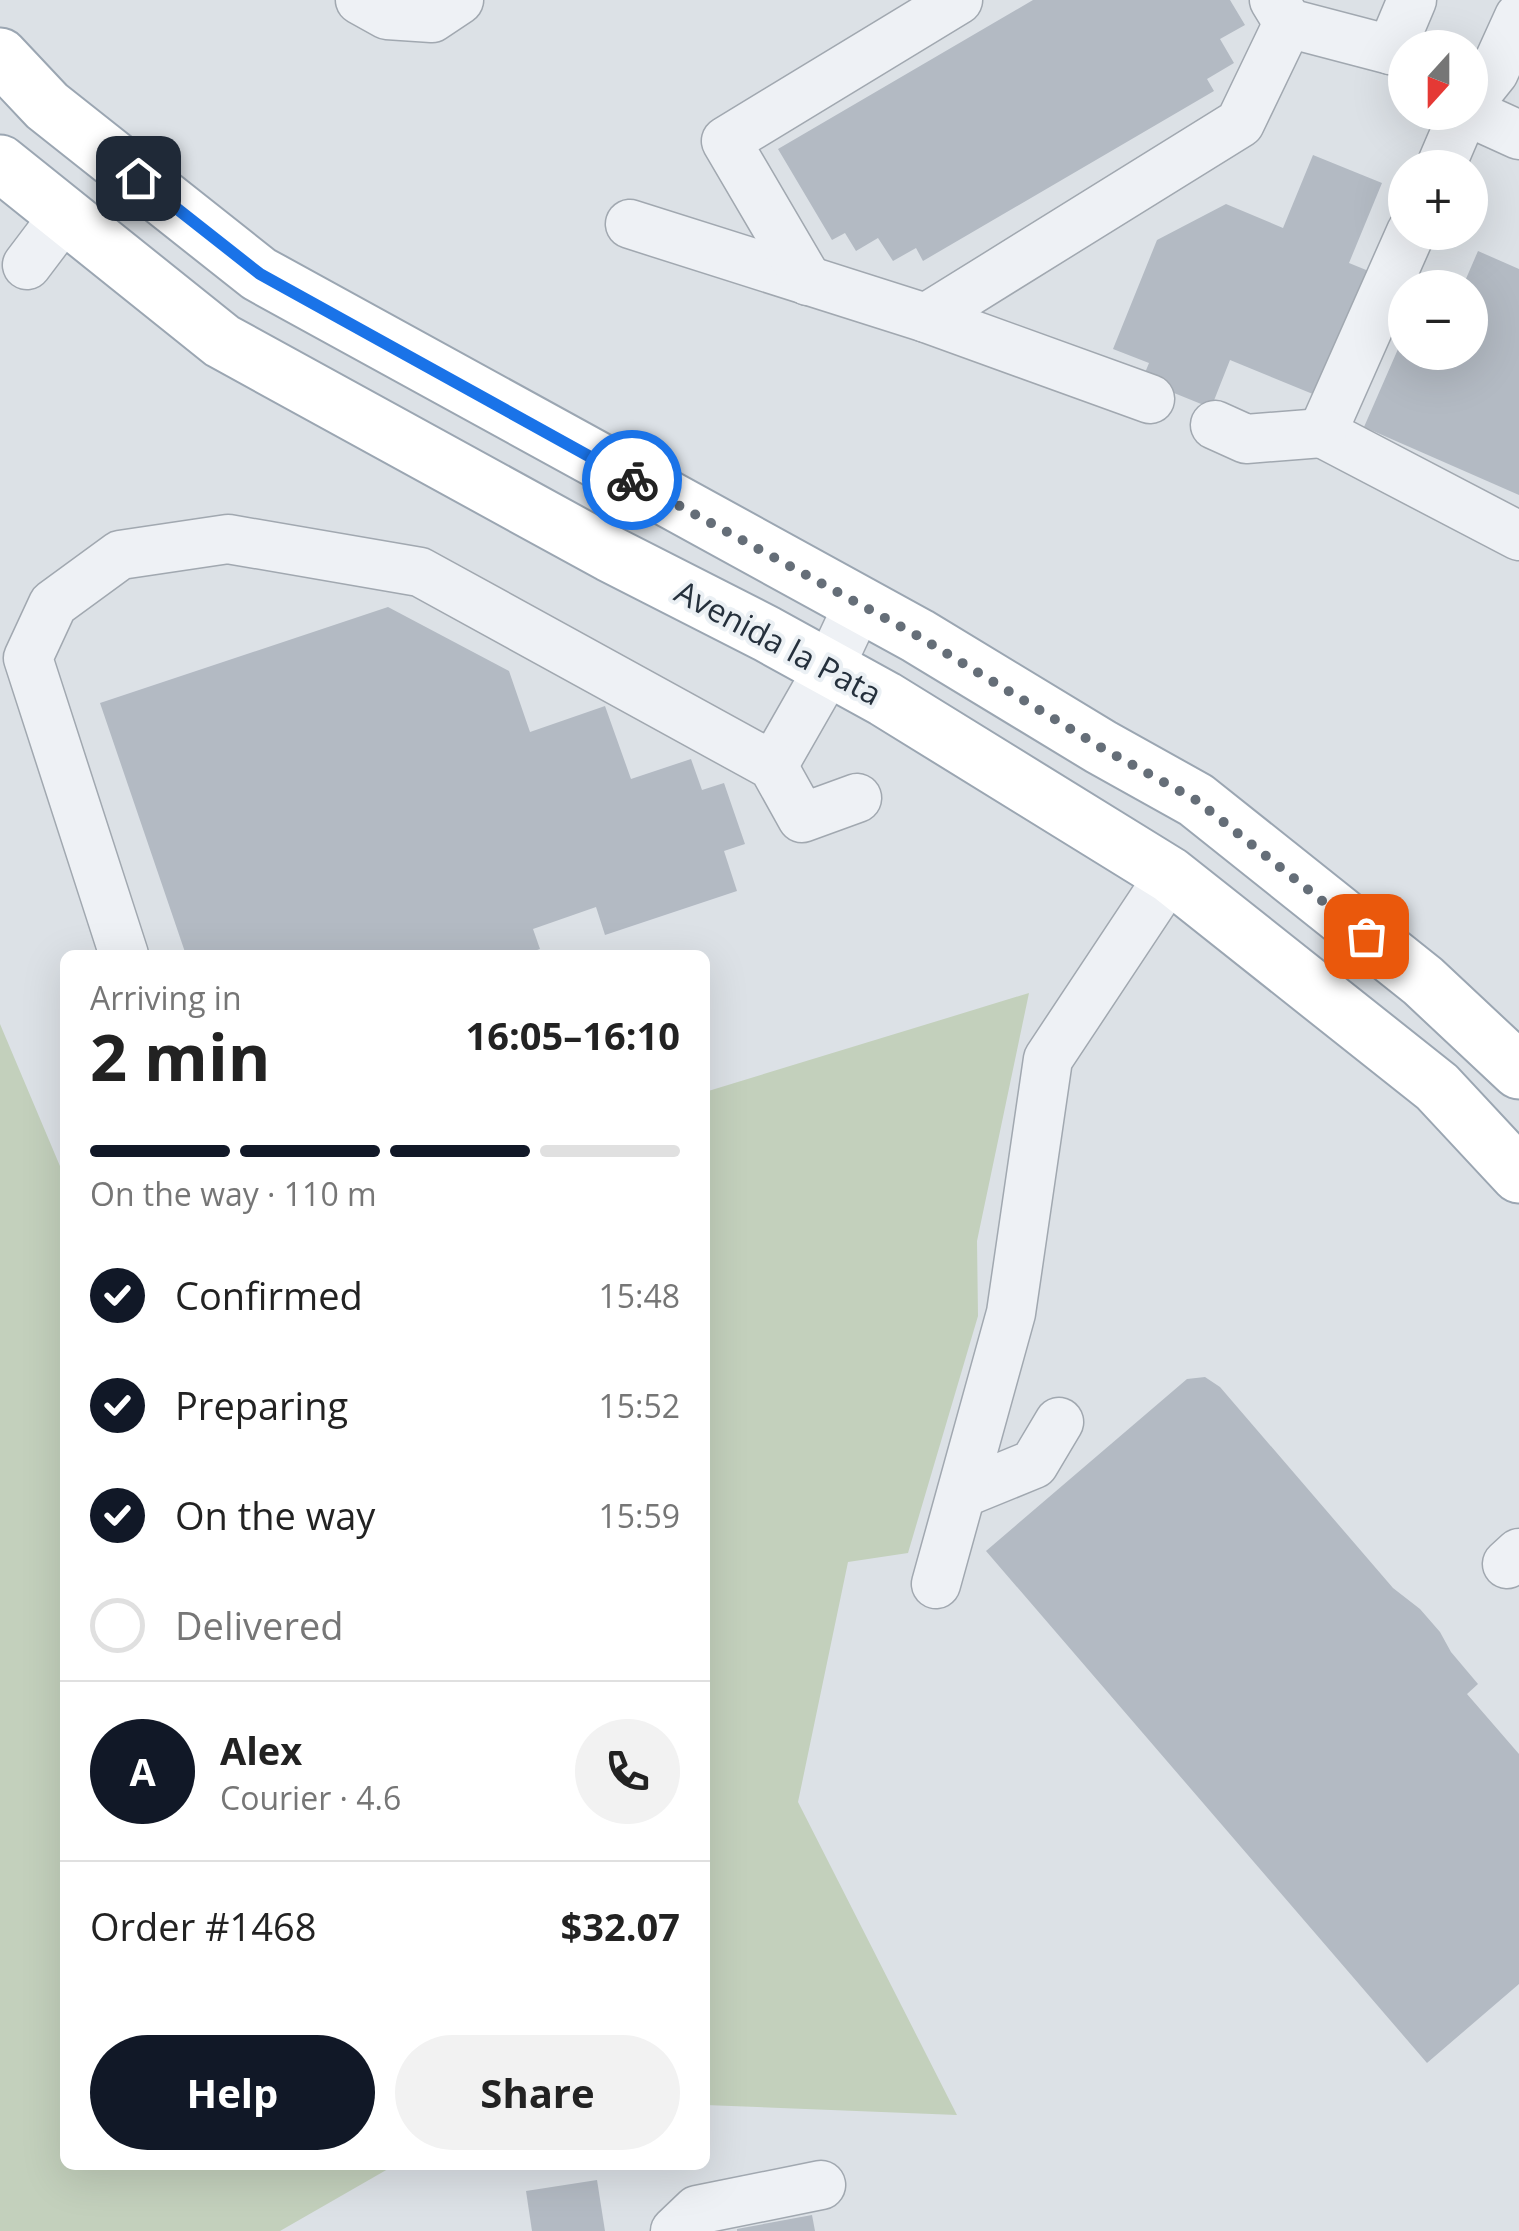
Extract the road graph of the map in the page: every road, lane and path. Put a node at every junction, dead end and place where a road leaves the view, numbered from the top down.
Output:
1 (360, 0) edge
2 (460, 0) edge
3 (958, 0) edge
4 (1340, 0) edge
5 (1412, 0) edge
6 (1281, 11) edge
7 (1519, 16) edge
8 (1404, 30) edge
9 (1388, 46) edge
10 (1388, 52) edge
11 (0, 56) edge
12 (1488, 80) edge
13 (1488, 121) edge
14 (1519, 135) edge
15 (0, 163) edge
16 (64, 216) junction
17 (630, 224) dead end
18 (1403, 250) edge
19 (27, 265) dead end
20 (808, 281) junction
21 (926, 318) junction
22 (1150, 399) dead end
23 (1215, 425) dead end
24 (1322, 433) junction
25 (1519, 536) edge
26 (859, 604) junction
27 (829, 668) junction
28 (773, 766) junction
29 (858, 798) dead end
30 (1170, 875) junction
31 (122, 950) edge
32 (1519, 1071) edge
33 (1519, 1175) edge
34 (1058, 1422) dead end
35 (963, 1494) junction
36 (936, 1584) dead end
37 (821, 2185) dead end
38 (675, 2231) edge

1 - 2 street
3 - 20 street
4 - 9 street
5 - 8 street
6 - 10 street
6 - 21 street
7 - 12 street
11 - 26 main road
13 - 14 street
15 - 16 main road, Avenida la Pata
16 - 19 street
16 - 27 main road, Avenida la Pata
17 - 20 street
18 - 24 street
20 - 21 street
21 - 22 street
23 - 24 street
24 - 25 street
26 - 27 street
26 - 32 main road
27 - 28 street
27 - 30 main road, Avenida la Pata
28 - 29 street
28 - 31 street
30 - 33 main road, Avenida la Pata
30 - 35 street
34 - 35 street
35 - 36 street
37 - 38 street

